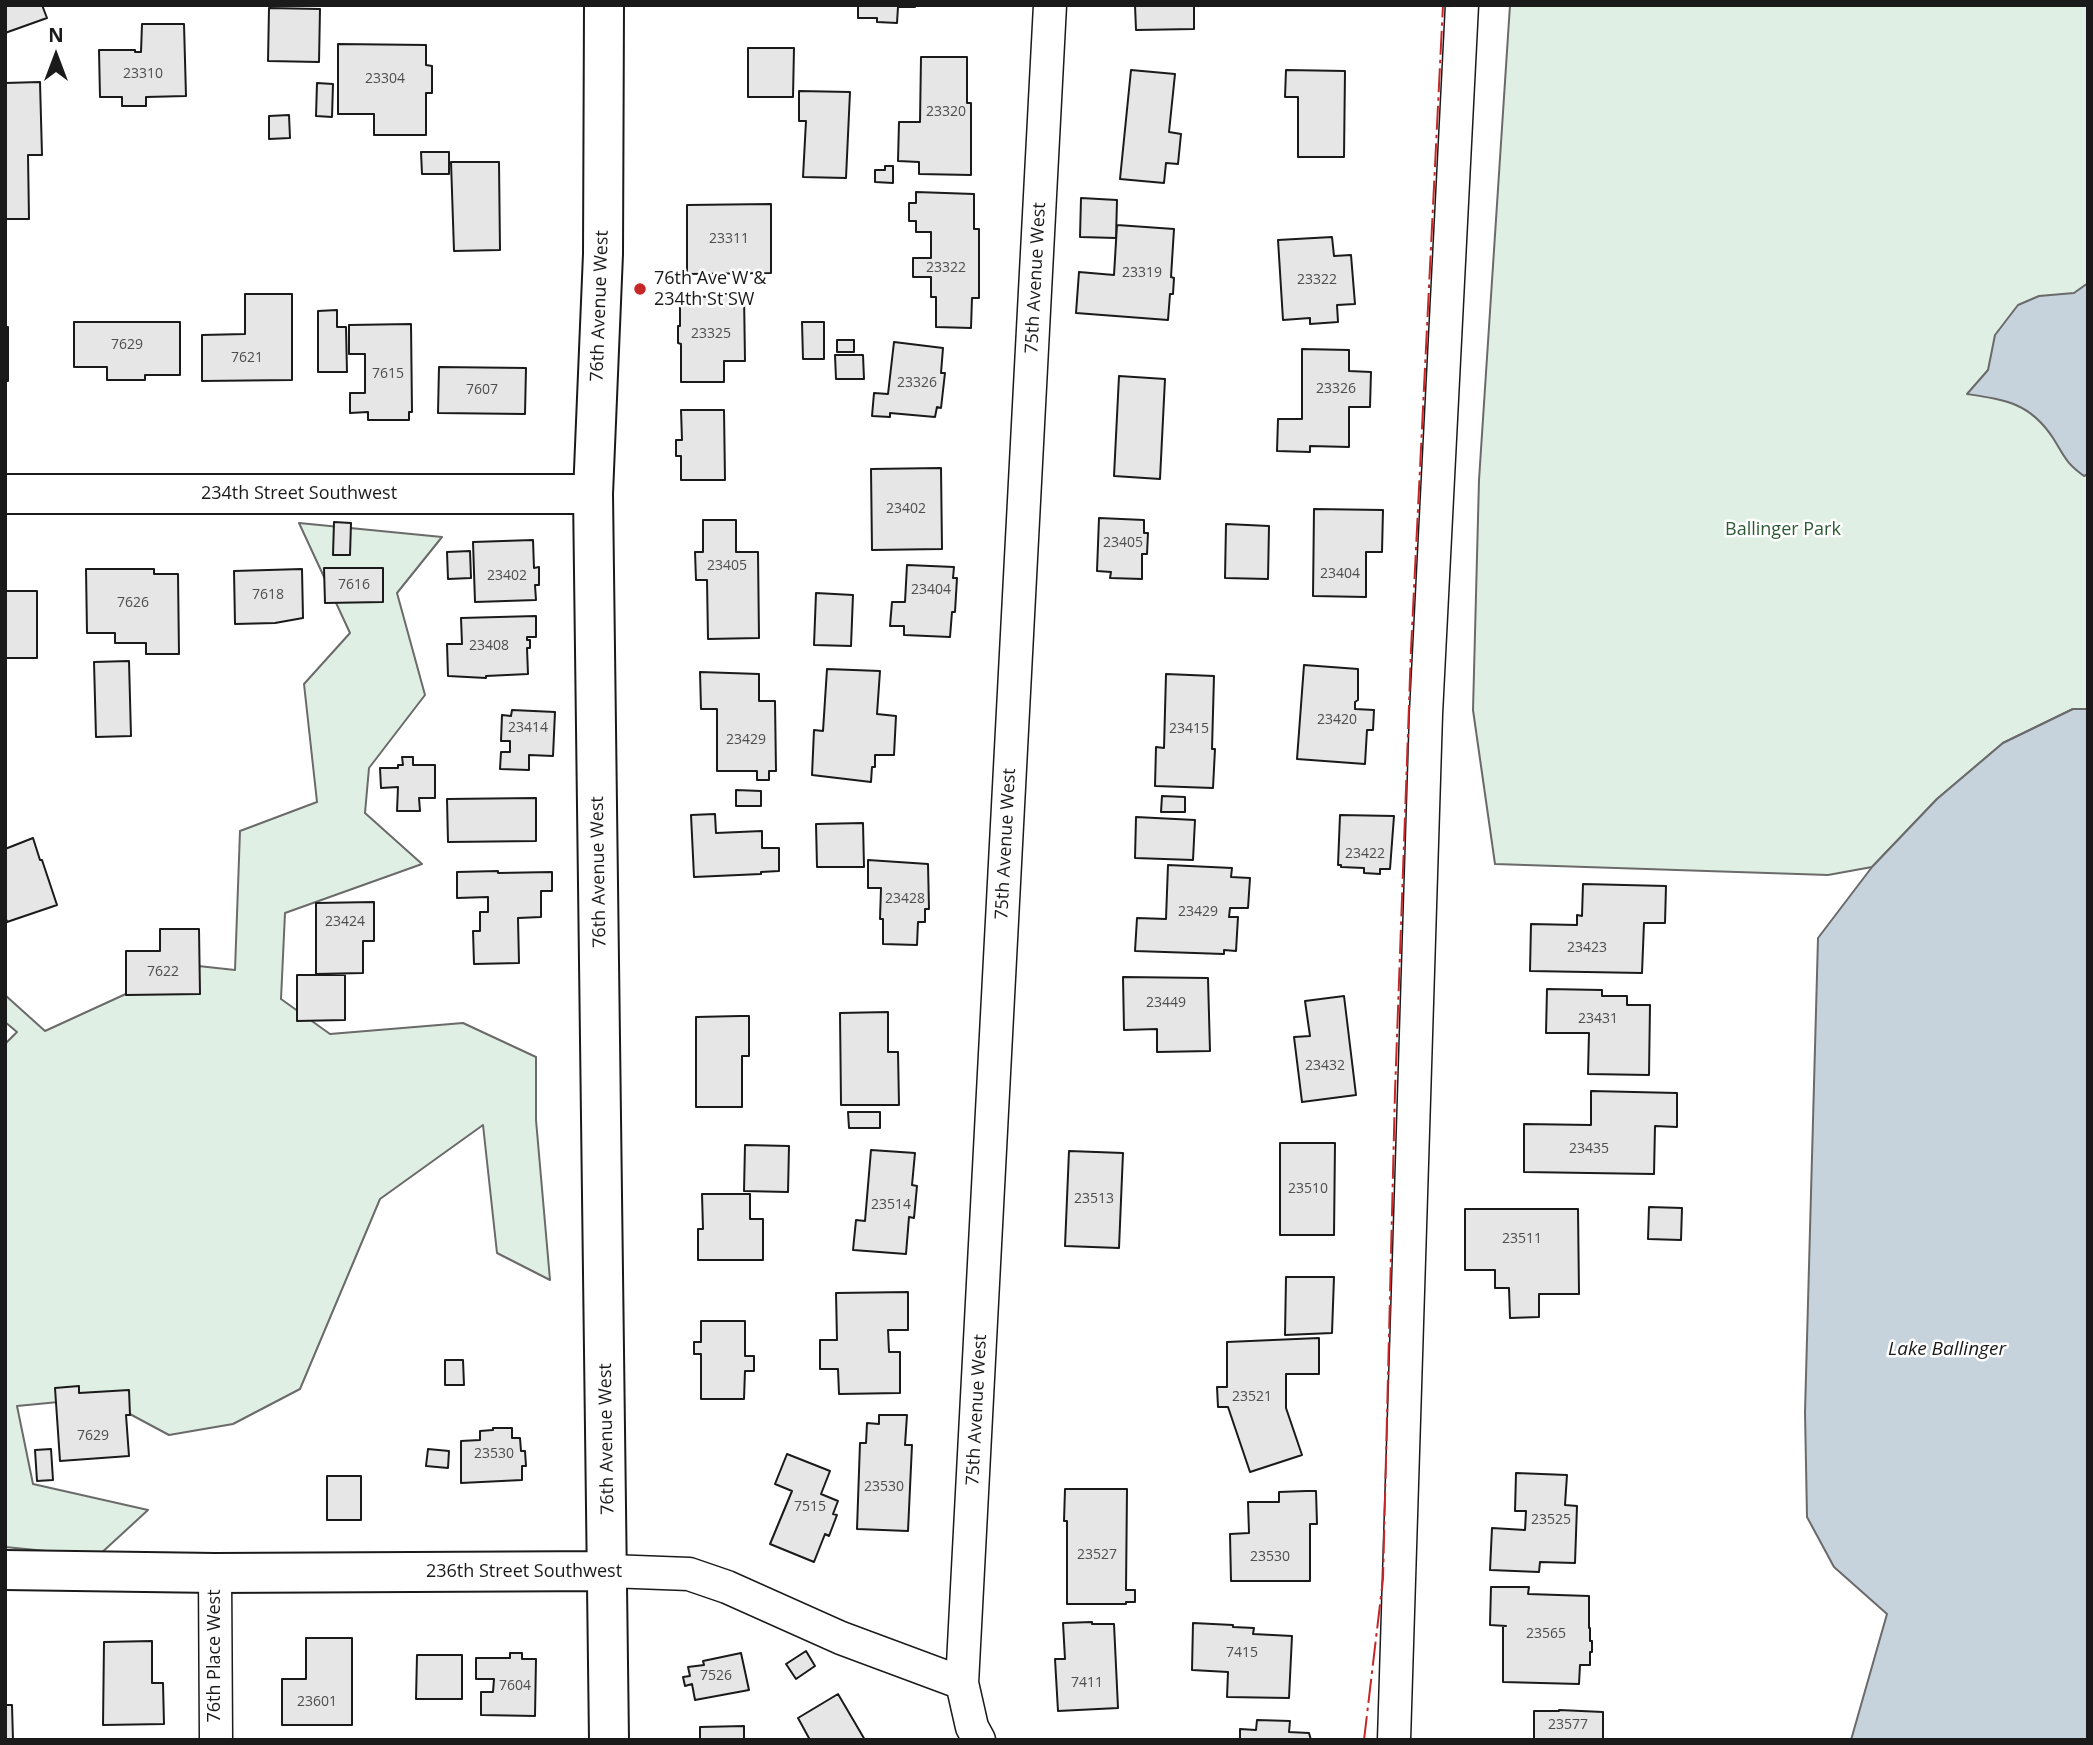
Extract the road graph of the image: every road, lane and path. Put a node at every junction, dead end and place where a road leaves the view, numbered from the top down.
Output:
1 (604, 5) edge
2 (1050, 5) edge
3 (1462, 5) edge
4 (593, 494) junction
5 (5, 495) edge
6 (5, 1570) edge
7 (609, 1571) junction
8 (215, 1573) junction
9 (962, 1683) junction
10 (216, 1740) edge
11 (609, 1740) edge
12 (979, 1740) edge
13 (1394, 1740) edge

1 - 4 street, 76th Avenue West
2 - 9 street, 75th Avenue West
3 - 13 street
4 - 5 street, 234th Street Southwest
4 - 7 street, 76th Avenue West
6 - 8 street, 236th Street Southwest
7 - 8 street, 236th Street Southwest
7 - 9 street, 236th Street Southwest
7 - 11 street, 76th Avenue West
8 - 10 street, 76th Place West
9 - 12 street

